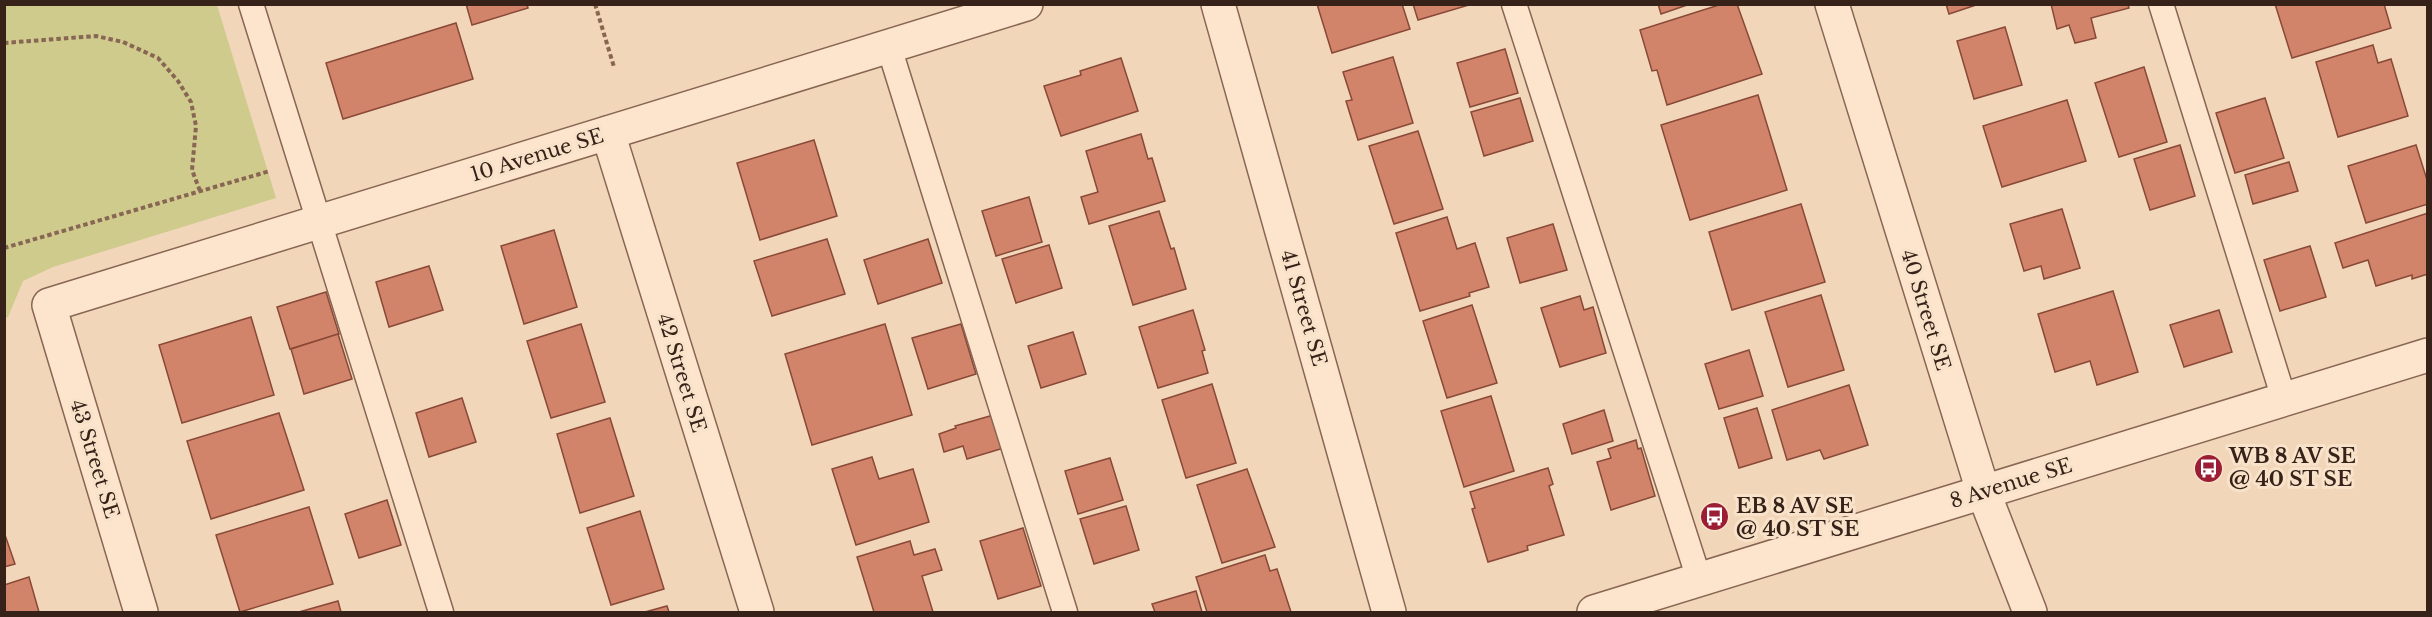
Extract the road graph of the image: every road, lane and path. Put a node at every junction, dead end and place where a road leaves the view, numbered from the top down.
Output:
1 (251, 4) edge
2 (595, 4) edge
3 (1026, 4) edge
4 (1218, 4) edge
5 (1514, 4) edge
6 (1832, 4) edge
7 (2161, 4) edge
8 (4, 43) edge
9 (889, 47) junction
10 (614, 67) dead end
11 (608, 133) junction
12 (300, 162) junction
13 (200, 191) junction
14 (319, 222) junction
15 (4, 248) edge
16 (49, 305) joint
17 (2427, 355) edge
18 (2284, 399) junction
19 (1983, 491) junction
20 (1699, 579) junction
21 (141, 612) edge
22 (441, 612) edge
23 (757, 612) edge
24 (1065, 612) edge
25 (1389, 612) edge
26 (1594, 612) edge
27 (2030, 612) edge

1 - 12 lane
2 - 10 path
3 - 9 street, 10 Avenue SE
4 - 25 street, 41 Street SE
5 - 20 lane
6 - 19 street, 40 Street SE
7 - 18 lane
8 - 13 path
9 - 11 street, 10 Avenue SE
9 - 24 lane
11 - 14 street, 10 Avenue SE
11 - 23 street, 42 Street SE
12 - 13 path
12 - 14 lane
13 - 15 path
14 - 16 street, 10 Avenue SE
14 - 22 lane
16 - 21 street, 43 Street SE
17 - 18 street, 8 Avenue SE
18 - 19 street, 8 Avenue SE
19 - 20 street, 8 Avenue SE
19 - 27 street, 40 Street SE
20 - 26 street, 8 Avenue SE

